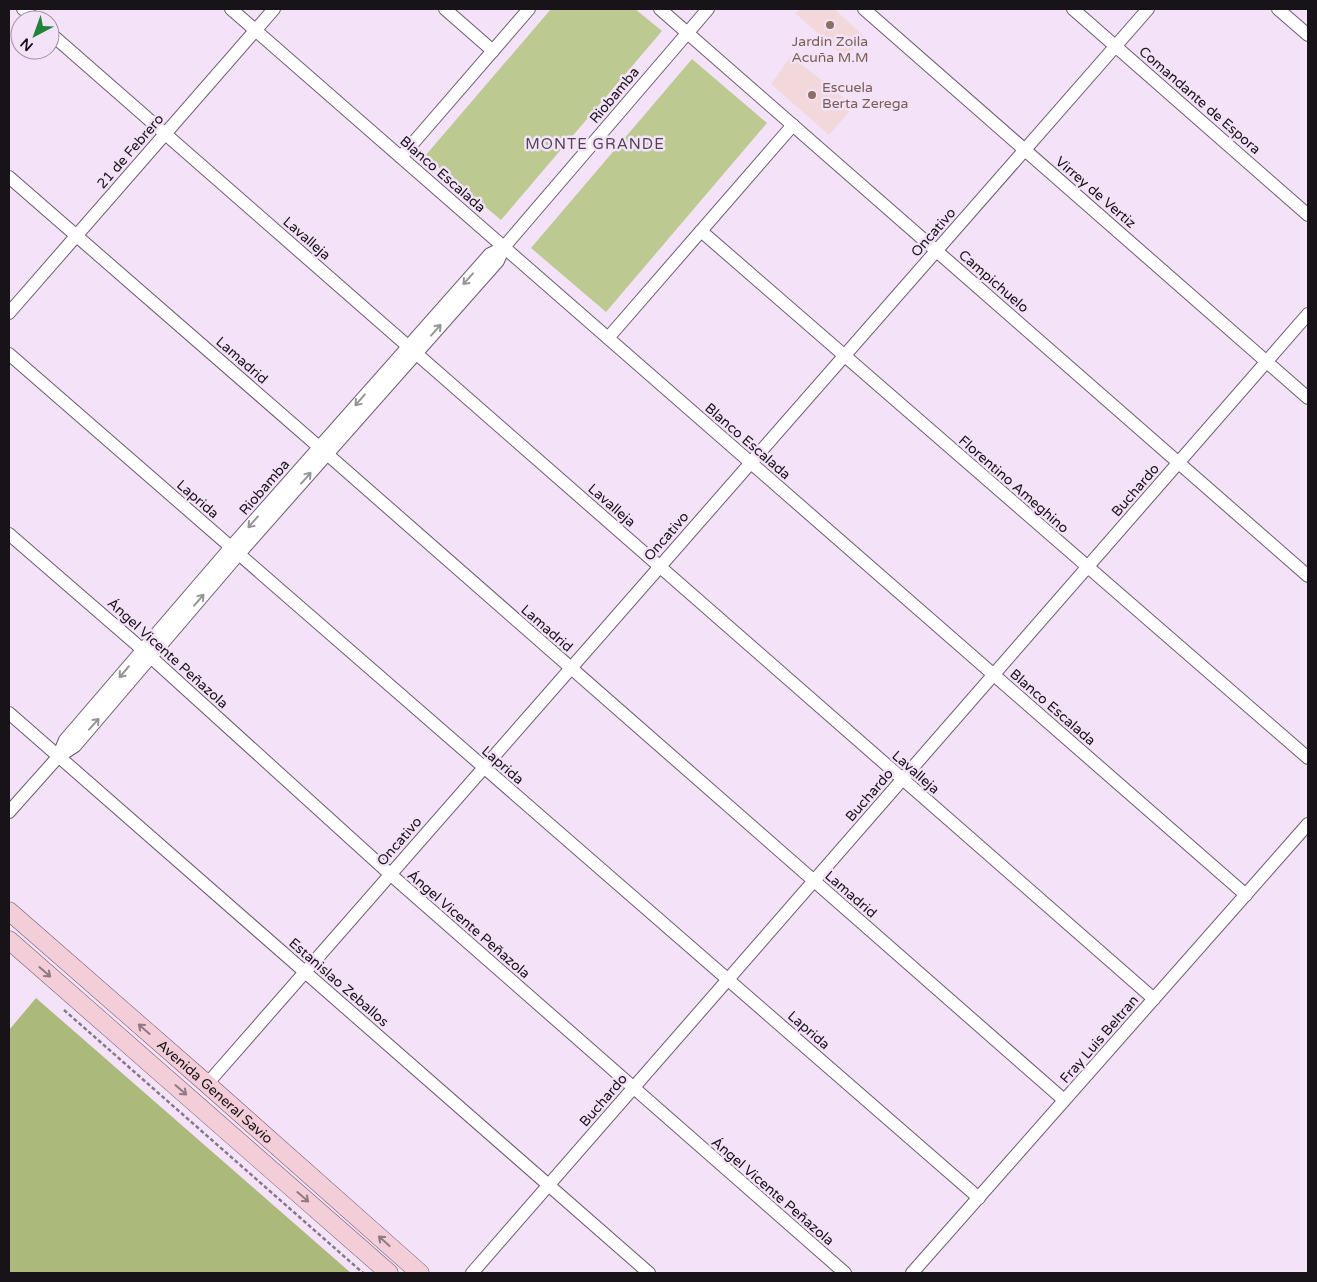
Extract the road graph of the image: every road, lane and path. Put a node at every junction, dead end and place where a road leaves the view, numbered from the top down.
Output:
1 (231, 9) edge
2 (274, 9) edge
3 (445, 9) edge
4 (529, 9) edge
5 (660, 9) edge
6 (708, 9) edge
7 (864, 9) edge
8 (1073, 9) edge
9 (1148, 9) edge
10 (1278, 9) edge
11 (256, 30) junction
12 (687, 32) junction
13 (1308, 35) edge
14 (60, 42) edge
15 (1115, 46) junction
16 (493, 51) junction
17 (793, 125) junction
18 (165, 134) junction
19 (1025, 150) junction
20 (401, 157) junction
21 (9, 178) edge
22 (1308, 215) edge
23 (701, 232) junction
24 (76, 236) junction
25 (504, 247) junction
26 (936, 250) junction
27 (9, 313) edge
28 (1308, 314) edge
29 (608, 338) junction
30 (412, 350) junction
31 (9, 354) edge
32 (844, 356) junction
33 (1267, 362) junction
34 (1308, 398) edge
35 (323, 450) junction
36 (1179, 462) junction
37 (750, 463) junction
38 (9, 534) edge
39 (234, 551) junction
40 (660, 566) junction
41 (1088, 567) junction
42 (1308, 576) edge
43 (147, 653) junction
44 (570, 668) junction
45 (994, 675) junction
46 (9, 713) edge
47 (58, 757) junction
48 (1308, 758) edge
49 (484, 767) junction
50 (902, 779) junction
51 (9, 812) edge
52 (1308, 824) edge
53 (390, 874) junction
54 (814, 881) junction
55 (1246, 895) junction
56 (9, 911) edge
57 (9, 940) edge
58 (305, 972) junction
59 (728, 980) junction
60 (1154, 999) junction
61 (60, 1007) dead end
62 (207, 1084) junction
63 (633, 1088) junction
64 (1064, 1100) junction
65 (548, 1185) junction
66 (978, 1198) junction
67 (363, 1273) edge
68 (389, 1273) edge
69 (420, 1273) edge
70 (472, 1273) edge
71 (649, 1273) edge
72 (845, 1273) edge
73 (912, 1273) edge

1 - 11 street, Blanco Escalada
2 - 11 street, 21 de Febrero
3 - 16 street
4 - 16 street
5 - 12 street, Campichuelo
6 - 12 street, Riobamba
7 - 19 street, Virrey de Vertiz
8 - 15 street, Comandante de Espora
9 - 15 street, Oncativo
10 - 13 street
11 - 18 street, 21 de Febrero
11 - 20 street, Blanco Escalada
12 - 17 street, Campichuelo
12 - 25 street, Riobamba
14 - 18 street, Lavalleja
15 - 19 street, Oncativo
15 - 22 street, Comandante de Espora
16 - 20 street
17 - 23 street
17 - 26 street, Campichuelo
18 - 24 street, 21 de Febrero
18 - 30 street, Lavalleja
19 - 26 street, Oncativo
19 - 33 street, Virrey de Vertiz
20 - 25 street, Blanco Escalada
21 - 24 street, Lamadrid
23 - 29 street
23 - 32 street, Florentino Ameghino
24 - 27 street, 21 de Febrero
24 - 35 street, Lamadrid
25 - 29 street, Blanco Escalada
25 - 30 street, Riobamba
26 - 32 street, Oncativo
26 - 36 street, Campichuelo
28 - 33 street, Buchardo
29 - 37 street, Blanco Escalada
30 - 35 street, Riobamba
30 - 40 street, Lavalleja
31 - 39 street, Laprida
32 - 37 street, Oncativo
32 - 41 street, Florentino Ameghino
33 - 34 street, Virrey de Vertiz
33 - 36 street, Buchardo
35 - 39 street, Riobamba
35 - 44 street, Lamadrid
36 - 41 street, Buchardo
36 - 42 street, Campichuelo
37 - 40 street, Oncativo
37 - 45 street, Blanco Escalada
38 - 43 street, Ángel Vicente Peñazola
39 - 43 street, Riobamba
39 - 49 street, Laprida
40 - 44 street, Oncativo
40 - 50 street, Lavalleja
41 - 45 street, Buchardo
41 - 48 street, Florentino Ameghino
43 - 47 street, Riobamba
43 - 53 street, Ángel Vicente Peñazola
44 - 49 street, Oncativo
44 - 54 street, Lamadrid
45 - 50 street, Buchardo
45 - 55 street, Blanco Escalada
46 - 47 street, Estanislao Zeballos
47 - 51 street, Riobamba
47 - 58 street, Estanislao Zeballos
49 - 53 street, Oncativo
49 - 59 street, Laprida
50 - 54 street, Buchardo
50 - 60 street, Lavalleja
52 - 55 street, Fray Luis Beltran
53 - 58 street, Oncativo
53 - 63 street, Ángel Vicente Peñazola
54 - 59 street, Buchardo
54 - 64 street, Lamadrid
55 - 60 street, Fray Luis Beltran
62 -> 56 main road, Avenida General Savio
57 -> 68 main road, Avenida General Savio
58 - 62 street, Oncativo
58 - 65 street, Estanislao Zeballos
59 - 63 street, Buchardo
59 - 66 street, Laprida
60 - 64 street, Fray Luis Beltran
61 - 67 path
69 -> 62 main road, Avenida General Savio
63 - 65 street, Buchardo
63 - 72 street, Ángel Vicente Peñazola
64 - 66 street, Fray Luis Beltran
65 - 70 street, Buchardo
65 - 71 street, Estanislao Zeballos
66 - 73 street, Fray Luis Beltran

